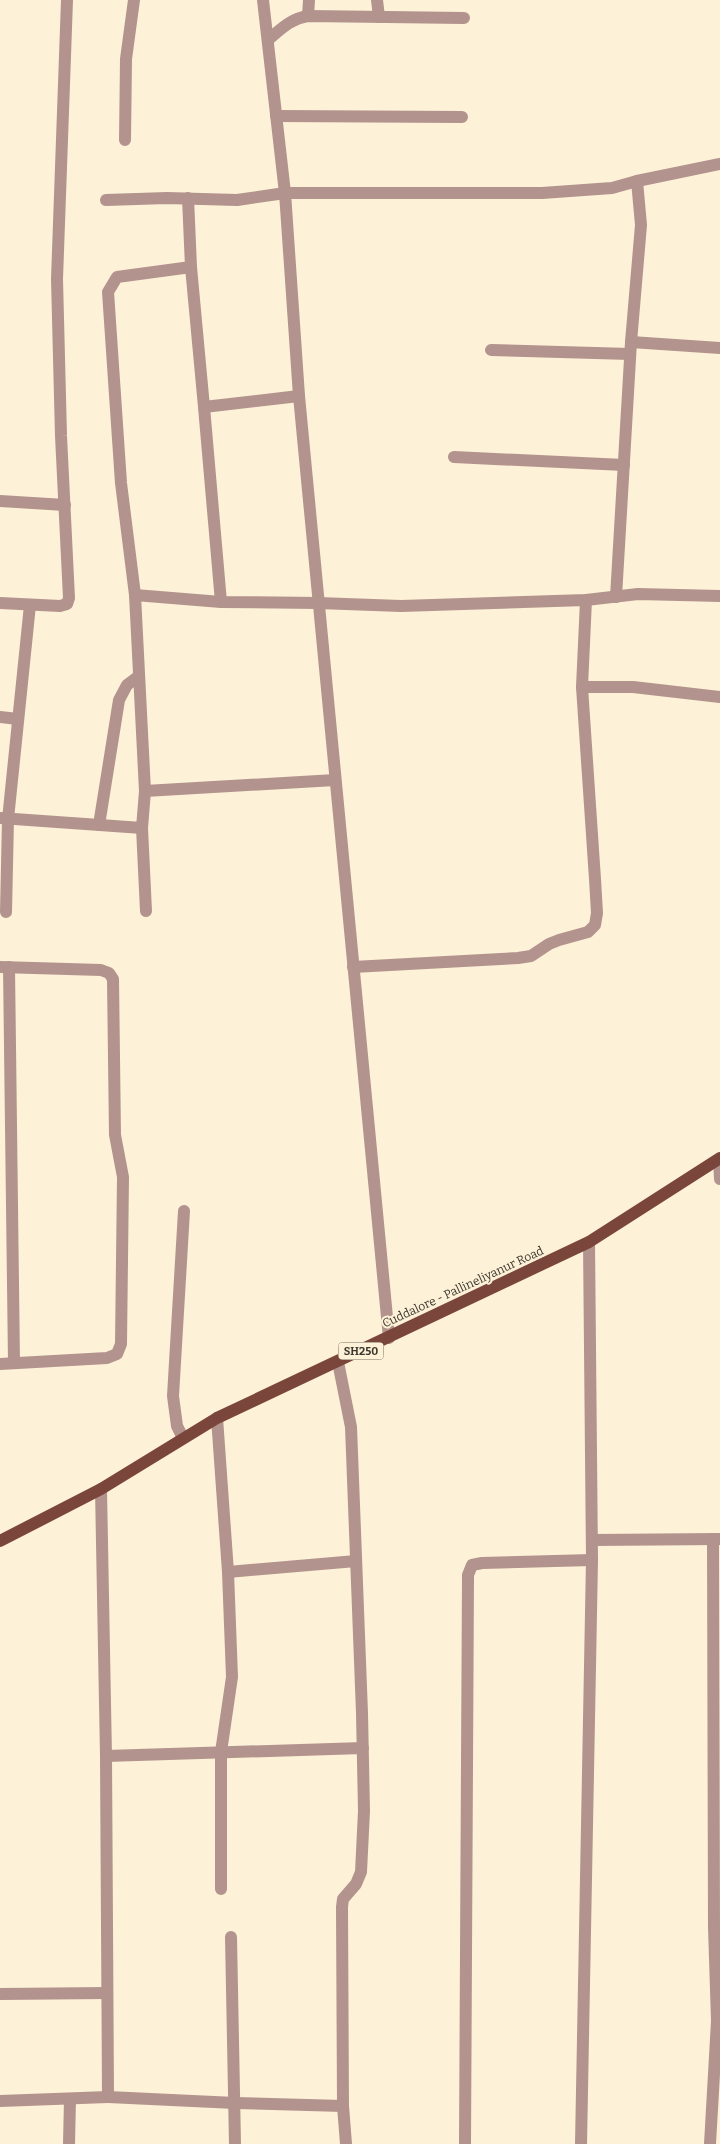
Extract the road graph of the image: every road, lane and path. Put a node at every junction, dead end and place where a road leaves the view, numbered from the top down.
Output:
1 (67, 0) edge
2 (134, 0) edge
3 (263, 0) edge
4 (309, 0) edge
5 (377, 0) edge
6 (308, 16) junction
7 (379, 17) junction
8 (464, 18) dead end
9 (268, 40) junction
10 (276, 116) junction
11 (462, 117) dead end
12 (125, 140) dead end
13 (720, 164) edge
14 (637, 181) junction
15 (285, 193) junction
16 (188, 198) junction
17 (106, 200) dead end
18 (191, 267) junction
19 (631, 348) junction
20 (720, 348) edge
21 (491, 350) dead end
22 (299, 396) junction
23 (204, 407) junction
24 (454, 457) dead end
25 (624, 465) junction
26 (0, 501) edge
27 (65, 505) junction
28 (135, 595) junction
29 (720, 596) edge
30 (616, 597) junction
31 (586, 600) junction
32 (221, 602) junction
33 (0, 603) edge
34 (318, 603) junction
35 (30, 605) junction
36 (139, 676) junction
37 (582, 687) junction
38 (720, 697) edge
39 (0, 717) edge
40 (18, 719) junction
41 (335, 780) junction
42 (145, 791) junction
43 (4, 818) edge
44 (99, 825) junction
45 (142, 828) junction
46 (146, 911) dead end
47 (6, 912) dead end
48 (5, 967) edge
49 (353, 967) junction
50 (719, 1159) edge
51 (720, 1179) edge
52 (184, 1211) dead end
53 (589, 1242) junction
54 (389, 1338) junction
55 (338, 1362) junction
56 (14, 1363) junction
57 (0, 1364) edge
58 (217, 1418) junction
59 (183, 1438) junction
60 (101, 1489) junction
61 (717, 1539) edge
62 (592, 1540) junction
63 (0, 1541) edge
64 (592, 1560) junction
65 (356, 1561) junction
66 (228, 1572) junction
67 (363, 1748) junction
68 (221, 1752) junction
69 (106, 1756) junction
70 (220, 1889) dead end
71 (230, 1937) dead end
72 (107, 1993) junction
73 (0, 1994) edge
74 (719, 2021) edge
75 (108, 2097) junction
76 (70, 2098) junction
77 (0, 2101) edge
78 (235, 2103) junction
79 (343, 2106) junction
80 (69, 2144) edge
81 (235, 2144) edge
82 (346, 2144) edge
83 (466, 2144) edge
84 (582, 2144) edge
85 (710, 2144) edge

1 - 27 street
2 - 12 street
3 - 9 street
4 - 6 street
5 - 7 street
6 - 7 street
6 - 9 street
7 - 8 street
9 - 10 street
10 - 11 street
10 - 15 street
13 - 14 street
14 - 15 street
14 - 19 street
15 - 16 street
15 - 22 street
16 - 17 street
16 - 18 street
18 - 23 street
18 - 28 street
19 - 20 street
19 - 21 street
19 - 25 street
22 - 23 street
22 - 34 street
23 - 32 street
24 - 25 street
25 - 30 street
26 - 27 street
27 - 35 street
28 - 32 street
28 - 36 street
29 - 30 street
30 - 31 street
31 - 34 street
31 - 37 street
32 - 34 street
33 - 35 street
34 - 41 street
35 - 40 street
36 - 42 street
36 - 44 street
37 - 38 street
37 - 49 street
39 - 40 street
40 - 43 street
41 - 42 street
41 - 49 street
42 - 45 street
43 - 44 street
43 - 47 street
44 - 45 street
45 - 46 street
48 - 56 street
48 - 56 street
49 - 54 street
50 - 51 street
50 - 53 main road, Cuddalore - Pallineliyanur Road / SH250
52 - 59 street
53 - 54 main road, Cuddalore - Pallineliyanur Road / SH250
53 - 62 street
54 - 55 main road, Cuddalore - Pallineliyanur Road / SH250
55 - 58 main road, Cuddalore - Pallineliyanur Road / SH250
55 - 65 street
56 - 57 street
58 - 59 main road, Cuddalore - Pallineliyanur Road / SH250
58 - 66 street
59 - 60 main road, Cuddalore - Pallineliyanur Road / SH250
60 - 63 main road, Cuddalore - Pallineliyanur Road / SH250
60 - 69 street
61 - 62 street
61 - 74 street
62 - 64 street
64 - 83 street
64 - 84 street
65 - 66 street
65 - 67 street
66 - 68 street
67 - 68 street
67 - 79 street
68 - 69 street
68 - 70 street
69 - 72 street
71 - 78 street
72 - 73 street
72 - 75 street
74 - 85 street
75 - 76 street
75 - 78 street
76 - 77 street
76 - 80 street
78 - 79 street
78 - 81 street
79 - 82 street

